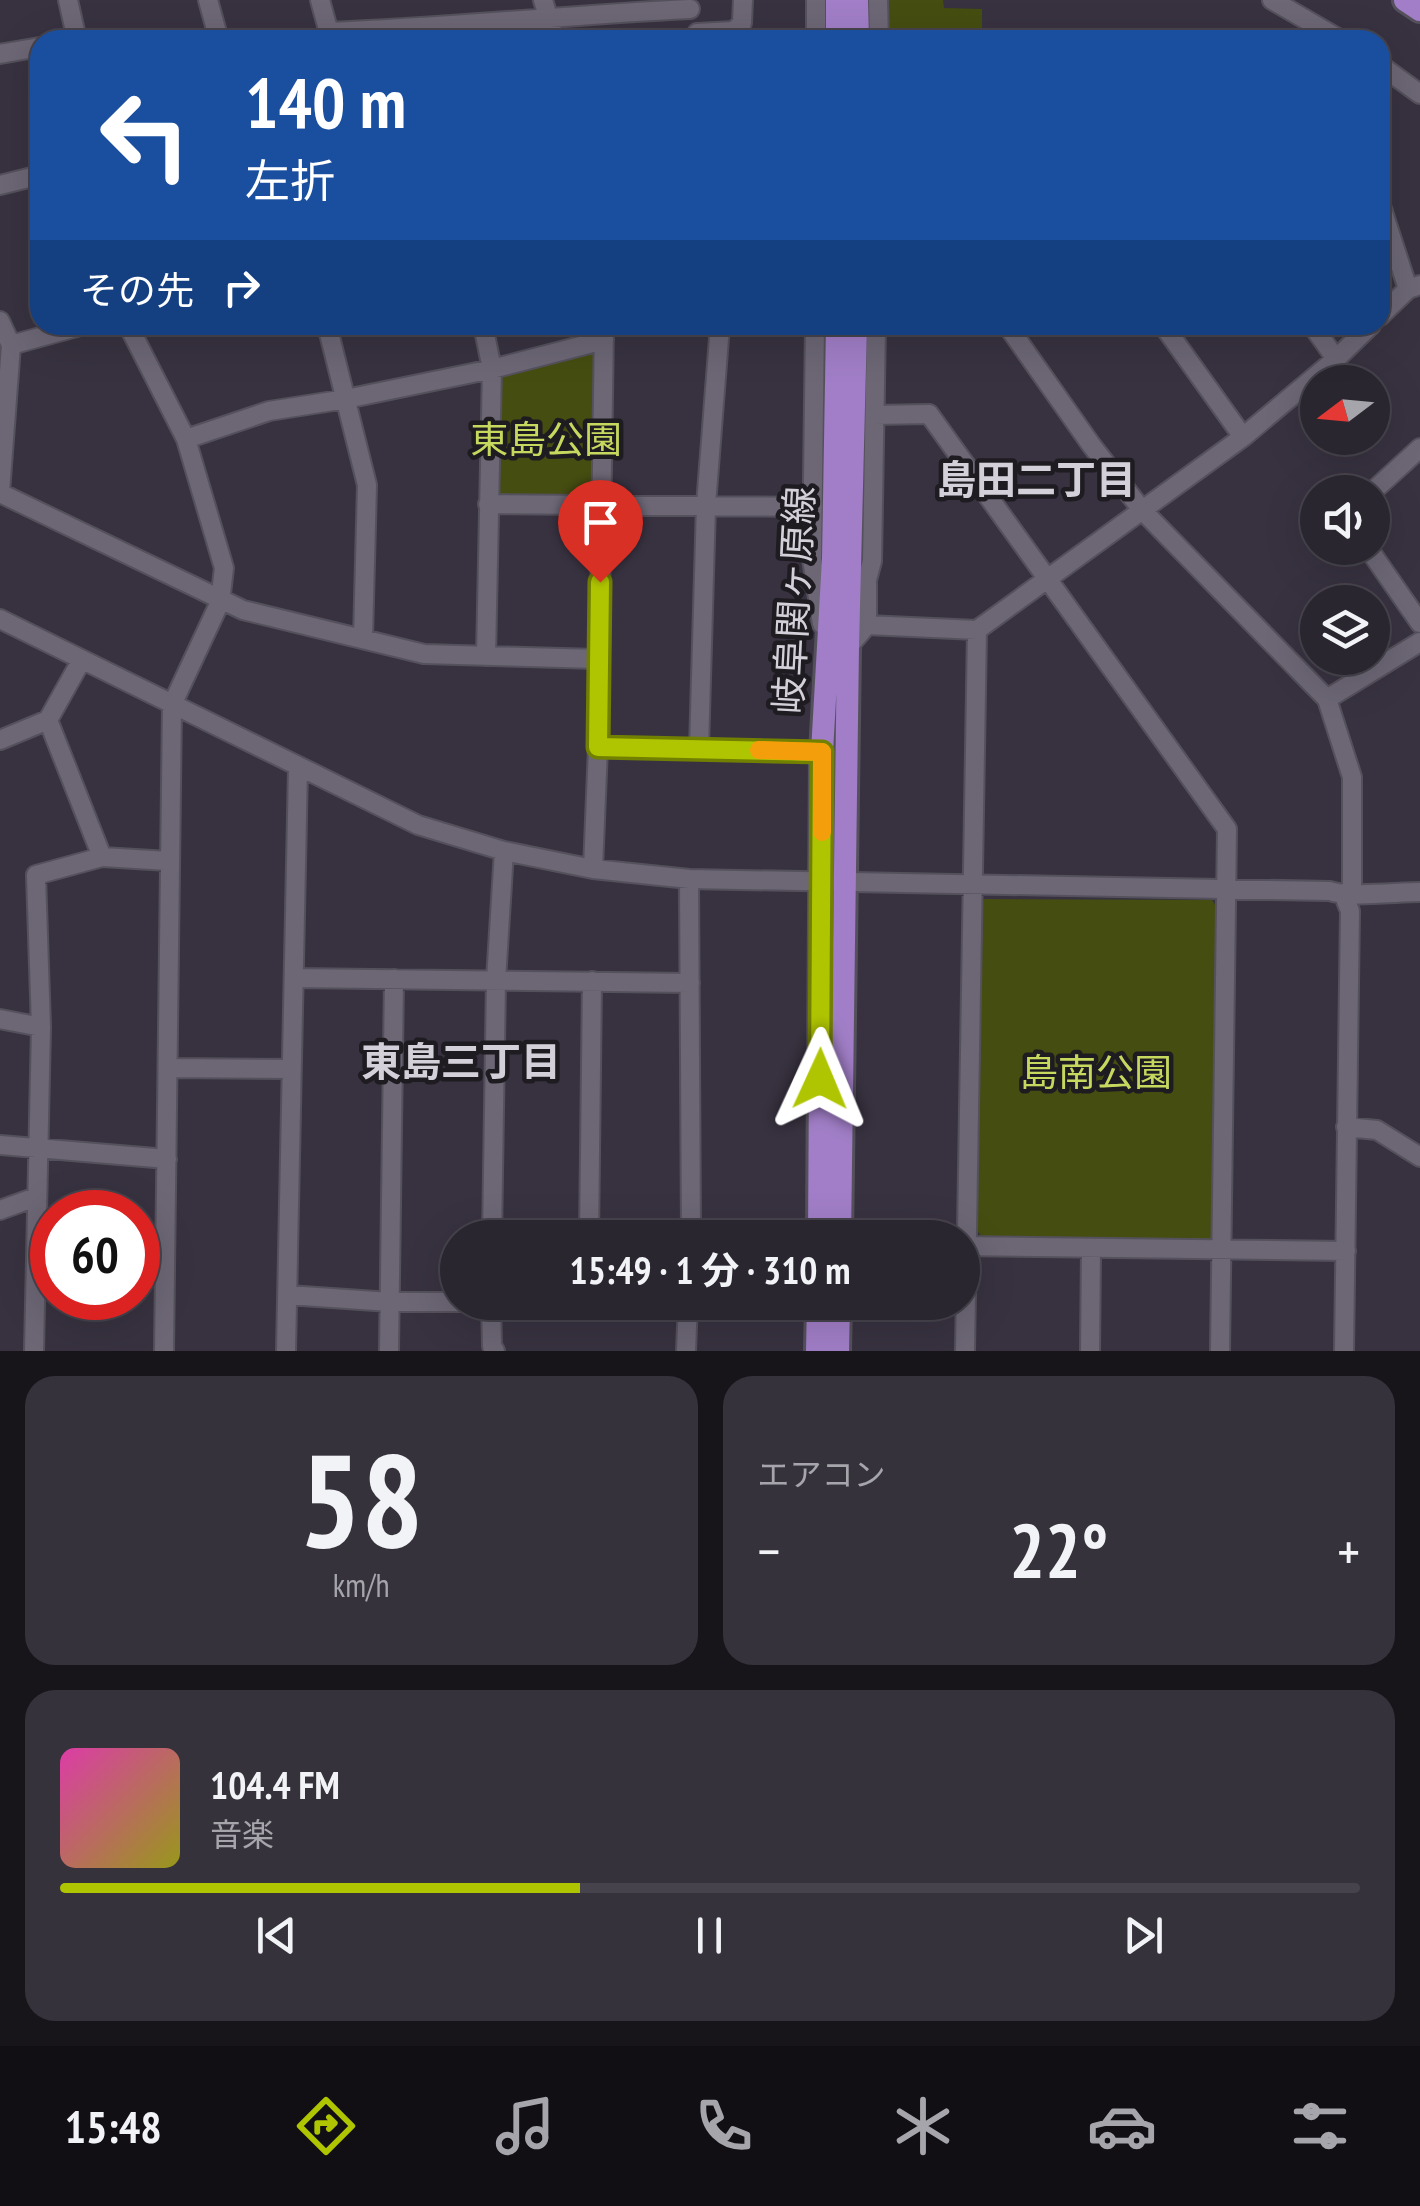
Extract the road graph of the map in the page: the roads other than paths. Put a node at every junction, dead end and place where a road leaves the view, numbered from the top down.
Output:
1 (68, 0) edge
2 (208, 0) edge
3 (320, 0) edge
4 (742, 0) edge
5 (816, 0) edge
6 (837, 0) edge
7 (858, 0) edge
8 (878, 0) edge
9 (1272, 0) edge
10 (1405, 0) edge
11 (689, 4) edge
12 (546, 8) edge
13 (1420, 10) edge
14 (75, 30) edge
15 (217, 30) edge
16 (328, 30) edge
17 (465, 30) edge
18 (696, 30) edge
19 (735, 30) edge
20 (816, 30) edge
21 (838, 30) edge
22 (858, 30) edge
23 (879, 30) edge
24 (1324, 30) edge
25 (30, 49) edge
26 (0, 54) edge
27 (1390, 72) edge
28 (1420, 94) edge
29 (30, 178) edge
30 (0, 185) edge
31 (1390, 228) edge
32 (1414, 287) edge
33 (1390, 307) edge
34 (0, 321) edge
35 (46, 335) edge
36 (133, 335) edge
37 (330, 335) edge
38 (485, 335) edge
39 (598, 335) edge
40 (604, 335) edge
41 (719, 335) edge
42 (815, 335) edge
43 (836, 335) edge
44 (855, 335) edge
45 (876, 335) edge
46 (1014, 335) edge
47 (1170, 335) edge
48 (1319, 335) edge
49 (1361, 335) edge
50 (11, 344) junction
51 (1336, 359) junction
52 (492, 368) junction
53 (346, 399) junction
54 (875, 414) junction
55 (1243, 437) junction
56 (186, 438) junction
57 (1420, 448) edge
58 (1390, 476) edge
59 (0, 492) edge
60 (488, 504) junction
61 (602, 504) junction
62 (706, 505) junction
63 (813, 507) junction
64 (1142, 510) junction
65 (842, 560) junction
66 (1380, 565) edge
67 (1048, 578) junction
68 (220, 602) junction
69 (0, 619) edge
70 (1420, 622) edge
71 (866, 626) junction
72 (976, 630) junction
73 (363, 638) junction
74 (1420, 642) edge
75 (837, 646) junction
76 (486, 656) junction
77 (598, 659) junction
78 (81, 661) junction
79 (1326, 699) junction
80 (172, 706) junction
81 (48, 720) junction
82 (0, 740) edge
83 (598, 747) junction
84 (699, 748) junction
85 (822, 752) junction
86 (298, 767) junction
87 (504, 851) junction
88 (102, 857) junction
89 (169, 861) junction
90 (593, 870) junction
91 (689, 878) junction
92 (834, 881) junction
93 (974, 884) junction
94 (1225, 888) junction
95 (1420, 892) edge
96 (1344, 896) junction
97 (294, 978) junction
98 (394, 979) junction
99 (496, 980) junction
100 (592, 982) junction
101 (690, 982) junction
102 (0, 1019) edge
103 (41, 1027) junction
104 (168, 1068) junction
105 (291, 1069) junction
106 (1346, 1127) junction
107 (0, 1145) edge
108 (38, 1148) junction
109 (1420, 1157) edge
110 (167, 1159) junction
111 (36, 1190) edge
112 (30, 1198) edge
113 (0, 1210) edge
114 (492, 1220) edge
115 (589, 1220) edge
116 (691, 1220) edge
117 (820, 1220) edge
118 (840, 1220) edge
119 (965, 1220) edge
120 (980, 1246) edge
121 (1091, 1249) junction
122 (1222, 1251) junction
123 (1346, 1251) junction
124 (288, 1295) junction
125 (390, 1302) junction
126 (440, 1302) edge
127 (34, 1320) edge
128 (492, 1320) edge
129 (687, 1320) edge
130 (818, 1320) edge
131 (839, 1320) edge
132 (965, 1320) edge
133 (34, 1351) edge
134 (164, 1351) edge
135 (286, 1351) edge
136 (389, 1351) edge
137 (496, 1351) edge
138 (686, 1351) edge
139 (817, 1351) edge
140 (838, 1351) edge
141 (965, 1351) edge
142 (1090, 1351) edge
143 (1220, 1351) edge
144 (1344, 1351) edge

1 - 14 street
2 - 15 street
3 - 16 street
4 - 19 street
5 - 20 street
6 - 21 main road
7 - 22 main road
8 - 23 street
9 - 24 street
10 - 13 main road
11 - 12 street
11 - 18 street
12 - 17 street
25 - 26 street
27 - 28 street
29 - 30 street
31 - 32 street
32 - 33 street
34 - 50 street
35 - 50 street
36 - 56 street
37 - 53 street
38 - 52 street
39 - 52 street
40 - 61 street
41 - 62 street
42 - 63 street
43 - 65 main road, 岐阜関ヶ原線
44 - 65 main road, 岐阜関ヶ原線
45 - 54 street
46 - 64 street
47 - 55 street
48 - 51 street
49 - 51 street
50 - 59 street
51 - 55 street
52 - 53 street
52 - 60 street
53 - 56 street
53 - 73 street
54 - 67 street
54 - 71 street
55 - 64 street
56 - 68 street
57 - 58 street
59 - 68 street
60 - 61 street
60 - 76 street
61 - 62 street
61 - 77 street
62 - 63 street
62 - 84 street
63 - 75 street
64 - 67 street
64 - 79 street
65 - 75 main road, 岐阜関ヶ原線
66 - 70 street
67 - 72 street
67 - 94 street
68 - 73 street
68 - 80 street
69 - 78 street
71 - 72 street
71 - 75 street
72 - 93 street
73 - 76 street
74 - 79 street
75 - 85 main road, 岐阜関ヶ原線
75 - 92 main road, 岐阜関ヶ原線
76 - 77 street
77 - 83 street
78 - 80 street
78 - 81 street
79 - 96 street
80 - 86 street
80 - 89 street
81 - 82 street
81 - 88 street
83 - 84 street
83 - 90 street
84 - 85 street
85 - 92 main road, 岐阜関ヶ原線
86 - 87 street
86 - 97 street
87 - 90 street
87 - 99 street
88 - 89 street
88 - 103 street
89 - 104 street
90 - 91 street
91 - 92 street
91 - 101 street
92 - 93 street
92 - 117 main road, 岐阜関ヶ原線
92 - 118 main road, 岐阜関ヶ原線
93 - 94 street
93 - 119 street
94 - 96 street
94 - 122 street
95 - 96 street
96 - 106 street
97 - 98 street
97 - 105 street
98 - 99 street
98 - 125 street
99 - 100 street
99 - 114 street
100 - 101 street
100 - 115 street
101 - 116 street
102 - 103 street
103 - 108 street
104 - 105 street
104 - 110 street
105 - 124 street
106 - 109 street
106 - 123 street
107 - 108 street
108 - 110 street
108 - 111 street
110 - 134 street
112 - 113 street
120 - 121 street
121 - 122 street
121 - 142 street
122 - 123 street
122 - 143 street
123 - 144 street
124 - 125 street
124 - 135 street
125 - 126 street
125 - 136 street
127 - 133 street
128 - 137 street
129 - 138 street
130 - 139 main road
131 - 140 main road
132 - 141 street

